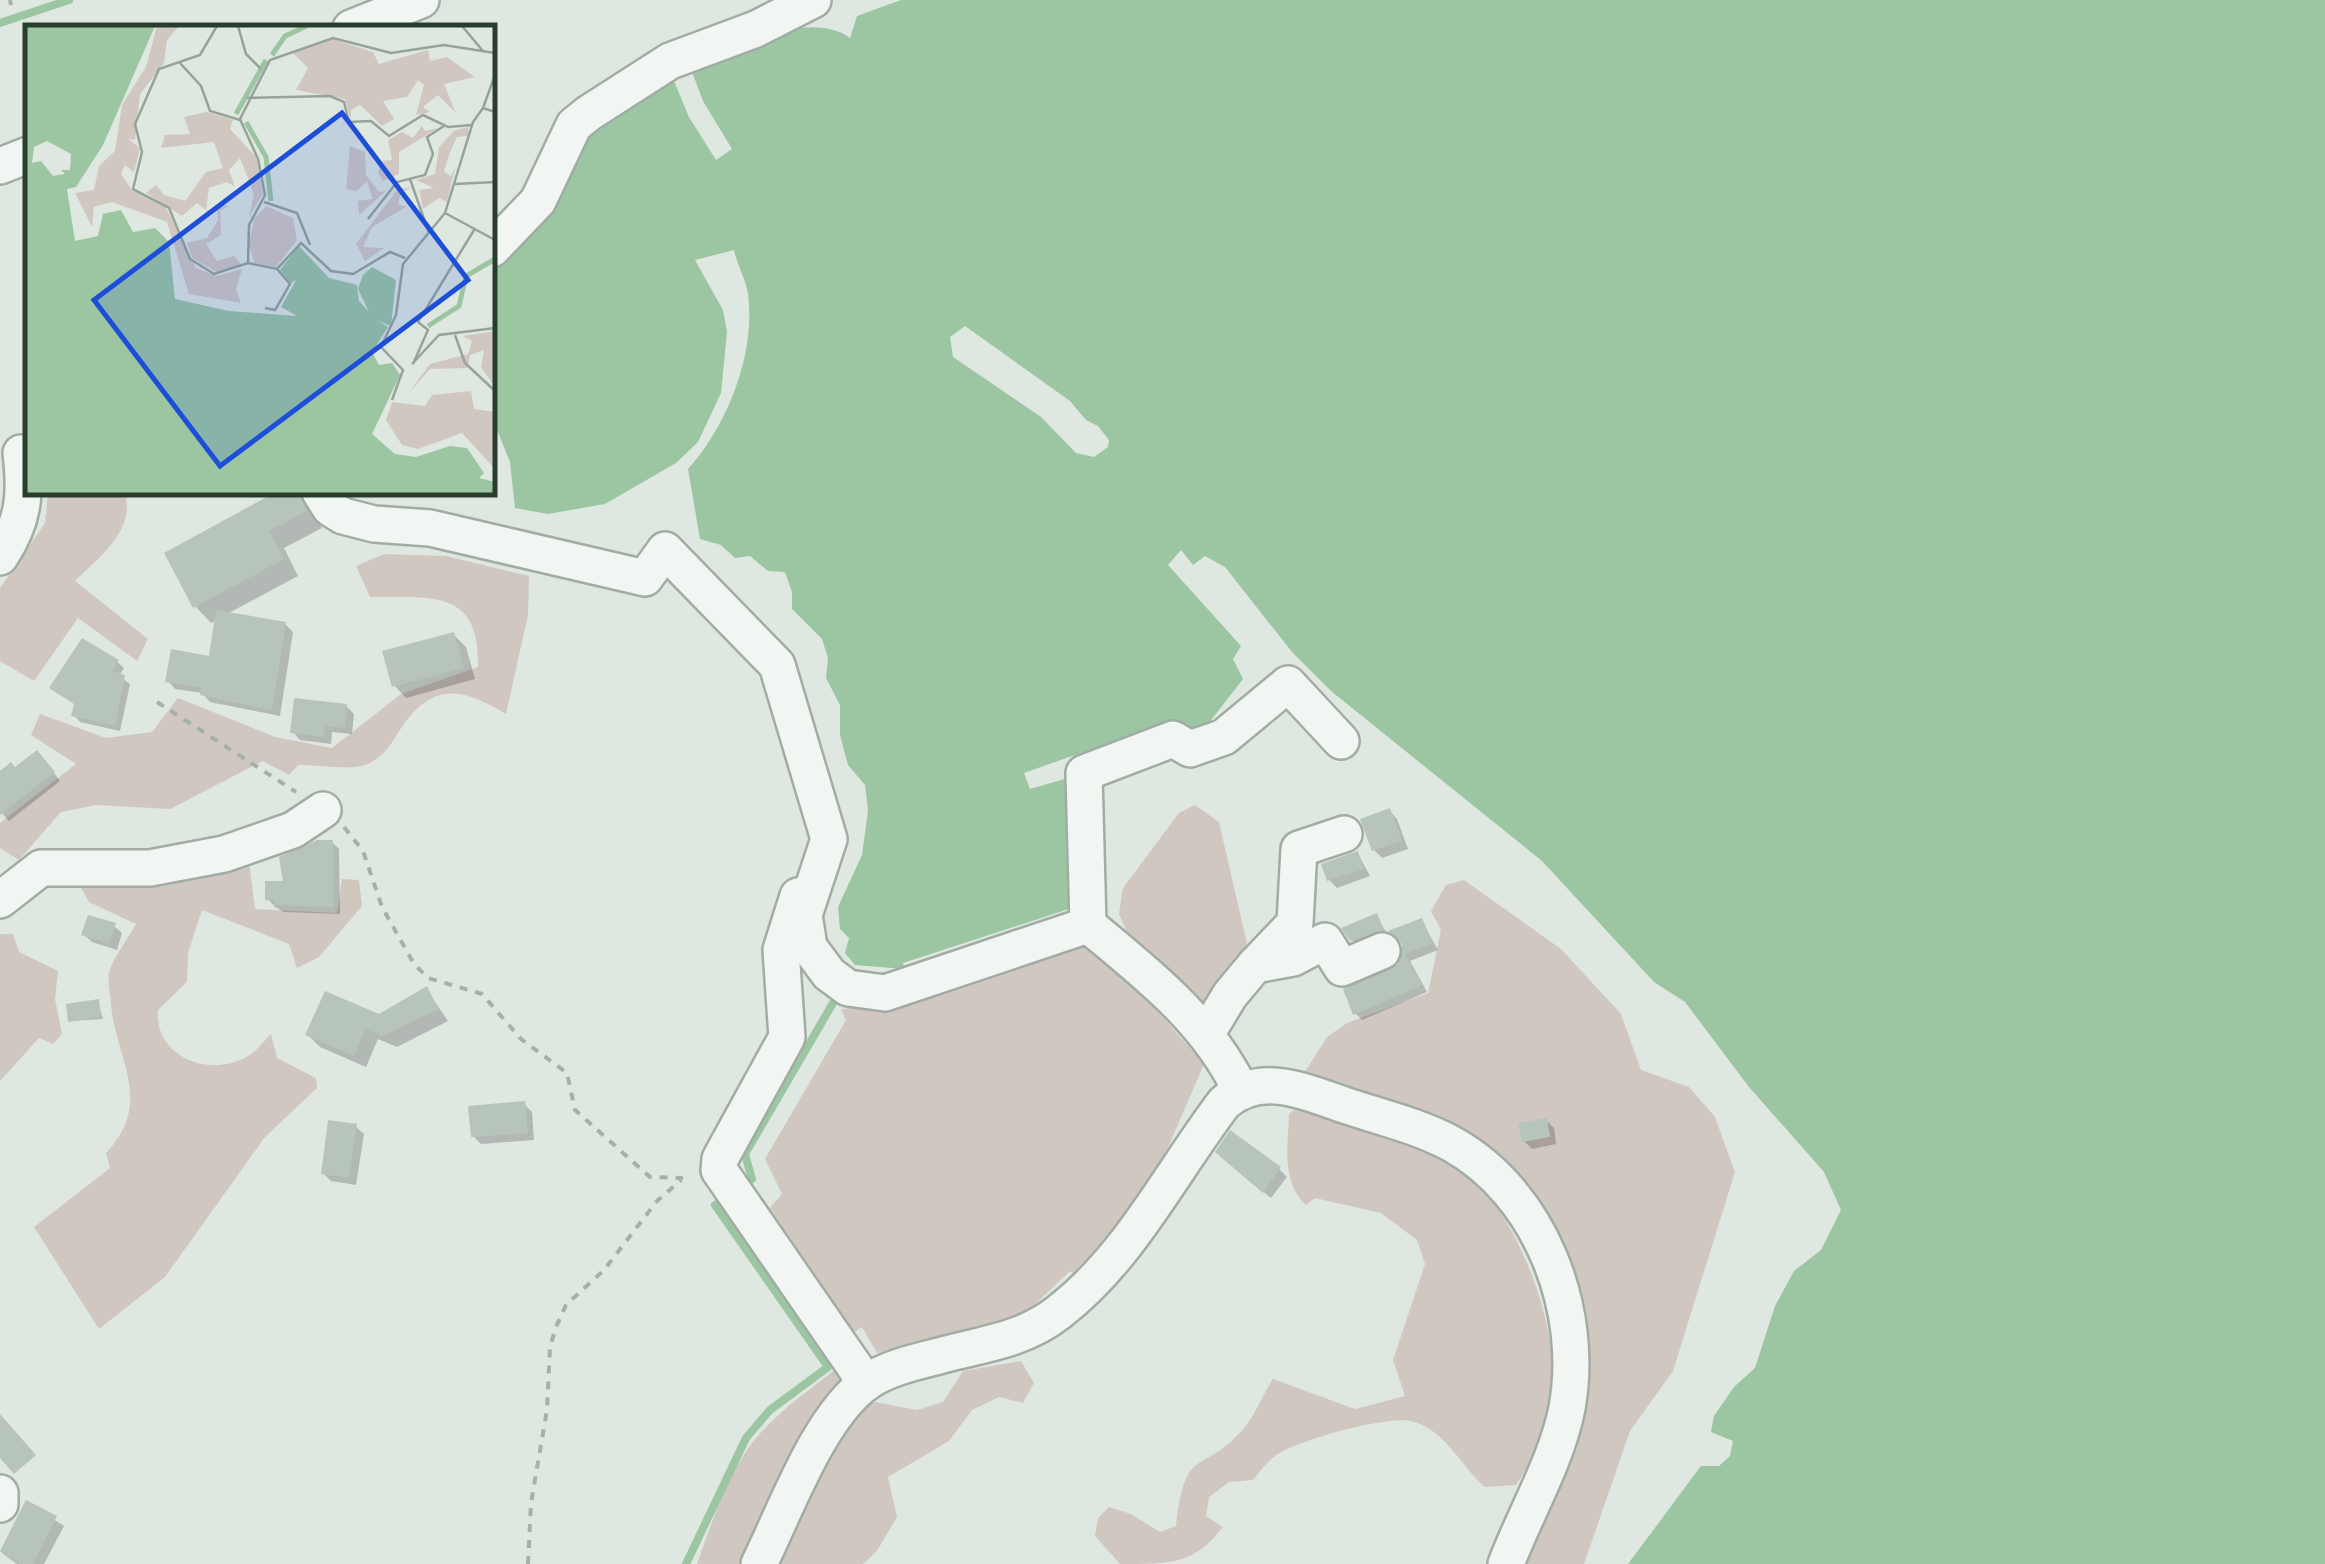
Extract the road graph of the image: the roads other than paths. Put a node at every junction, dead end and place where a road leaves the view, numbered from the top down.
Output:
1 (421, 0) edge
2 (814, 0) edge
3 (358, 25) edge
4 (25, 156) edge
5 (0, 166) edge
6 (495, 246) edge
7 (16, 453) edge
8 (25, 493) edge
9 (26, 495) edge
10 (322, 495) edge
11 (0, 557) edge
12 (1340, 741) dead end
13 (323, 810) road end
14 (1344, 834) dead end
15 (814, 878) junction
16 (0, 900) edge
17 (1088, 924) junction
18 (1382, 950) dead end
19 (1255, 965) junction
20 (1207, 1034) junction
21 (1240, 1089) junction
22 (866, 1383) junction
23 (0, 1493) edge
24 (0, 1504) edge
25 (758, 1564) edge
26 (1506, 1564) edge

1 - 3 street
2 - 6 street
4 - 5 street
7 - 8 street
9 - 11 street
10 - 15 street
12 - 17 street
13 - 16 street
14 - 19 street
15 - 17 street
15 - 22 street
17 - 20 street
18 - 19 street
19 - 20 street
20 - 21 street
21 - 22 street
21 - 26 street
22 - 25 street
23 - 24 street

